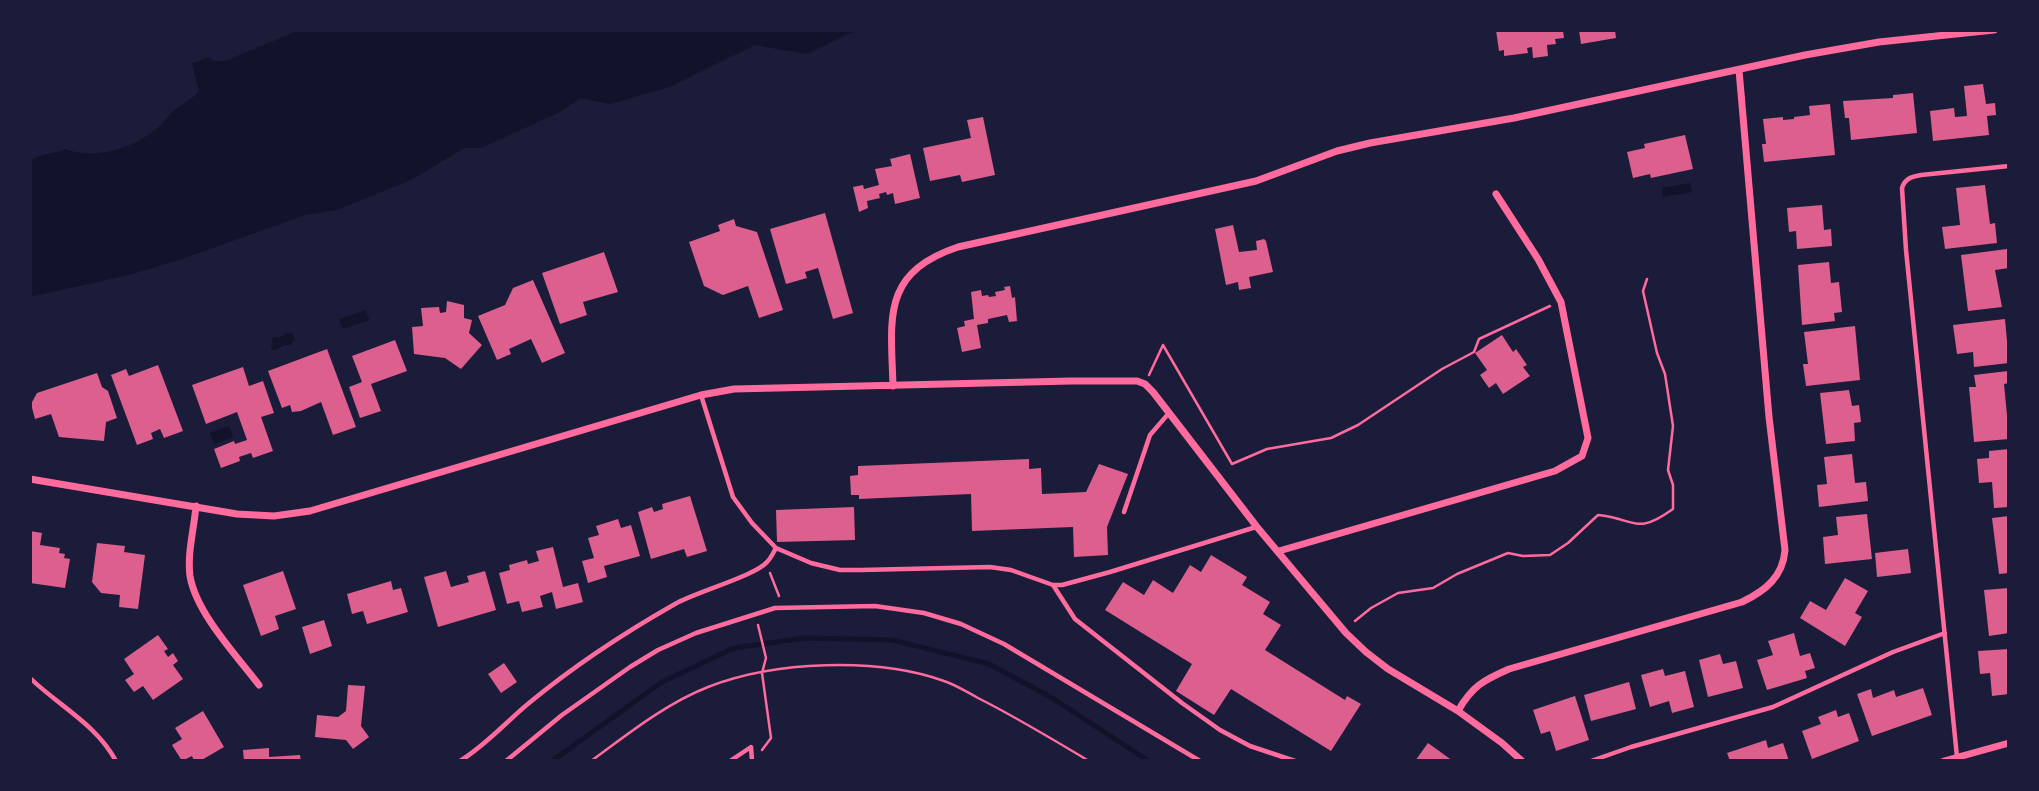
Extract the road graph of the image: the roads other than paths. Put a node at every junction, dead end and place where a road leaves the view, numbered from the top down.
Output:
1 (1994, 30) edge
2 (1739, 70) junction
3 (2009, 166) edge
4 (1496, 194) dead end
5 (893, 386) junction
6 (701, 395) junction
7 (1169, 414) junction
8 (30, 479) edge
9 (196, 506) junction
10 (1124, 512) dead end
11 (1257, 527) junction
12 (776, 548) junction
13 (1279, 551) junction
14 (1053, 585) junction
15 (1945, 633) junction
16 (30, 678) edge
17 (259, 685) dead end
18 (1458, 711) junction
19 (2009, 743) edge
20 (1957, 757) junction
21 (116, 761) edge
22 (460, 761) edge
23 (506, 761) edge
24 (730, 761) edge
25 (752, 761) edge
26 (1200, 761) edge
27 (1295, 761) edge
28 (1522, 761) edge
29 (1591, 761) edge
30 (1944, 761) edge

1 - 2 street
2 - 5 street
2 - 18 street
3 - 15 lane
4 - 13 street
5 - 6 street
5 - 7 street
6 - 9 street
6 - 12 lane
7 - 10 lane
7 - 11 street
8 - 9 street
9 - 17 street
11 - 13 street
11 - 14 lane
12 - 14 lane
12 - 22 lane
13 - 18 street
14 - 27 lane
15 - 20 lane
15 - 29 lane
16 - 21 lane
18 - 28 street
19 - 20 street
20 - 30 street
23 - 26 lane
24 - 25 lane

